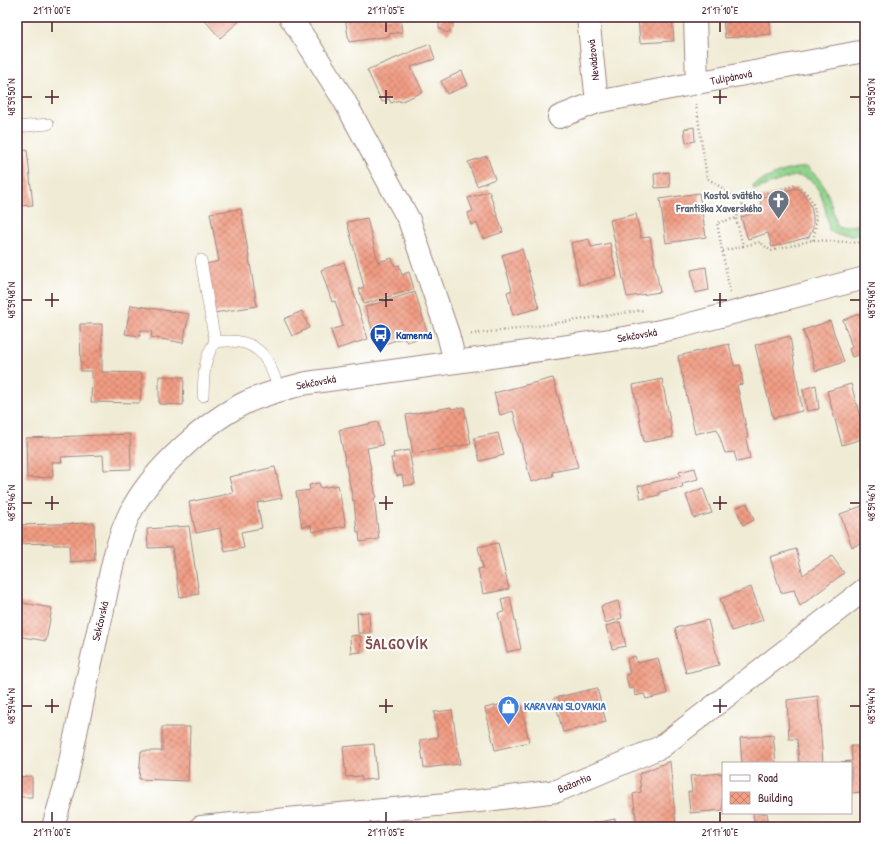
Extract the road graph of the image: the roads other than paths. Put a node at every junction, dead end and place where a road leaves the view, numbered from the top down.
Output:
1 (290, 17) edge
2 (588, 17) edge
3 (695, 17) edge
4 (865, 51) edge
5 (695, 84) junction
6 (597, 102) junction
7 (559, 117) dead end
8 (48, 124) dead end
9 (17, 127) edge
10 (201, 260) dead end
11 (865, 278) edge
12 (215, 342) junction
13 (455, 362) junction
14 (279, 390) junction
15 (203, 396) dead end
16 (865, 589) edge
17 (53, 827) edge
18 (201, 827) edge

1 - 13 street
2 - 6 street, Nevädzová
3 - 5 street
4 - 5 street, Tulipánová
5 - 6 street, Tulipánová
6 - 7 street, Tulipánová
8 - 9 lane
10 - 12 lane
11 - 13 street, Sekčovská
12 - 14 lane
12 - 15 lane
13 - 14 street, Sekčovská
14 - 17 street, Sekčovská
16 - 18 street, Bažantia

